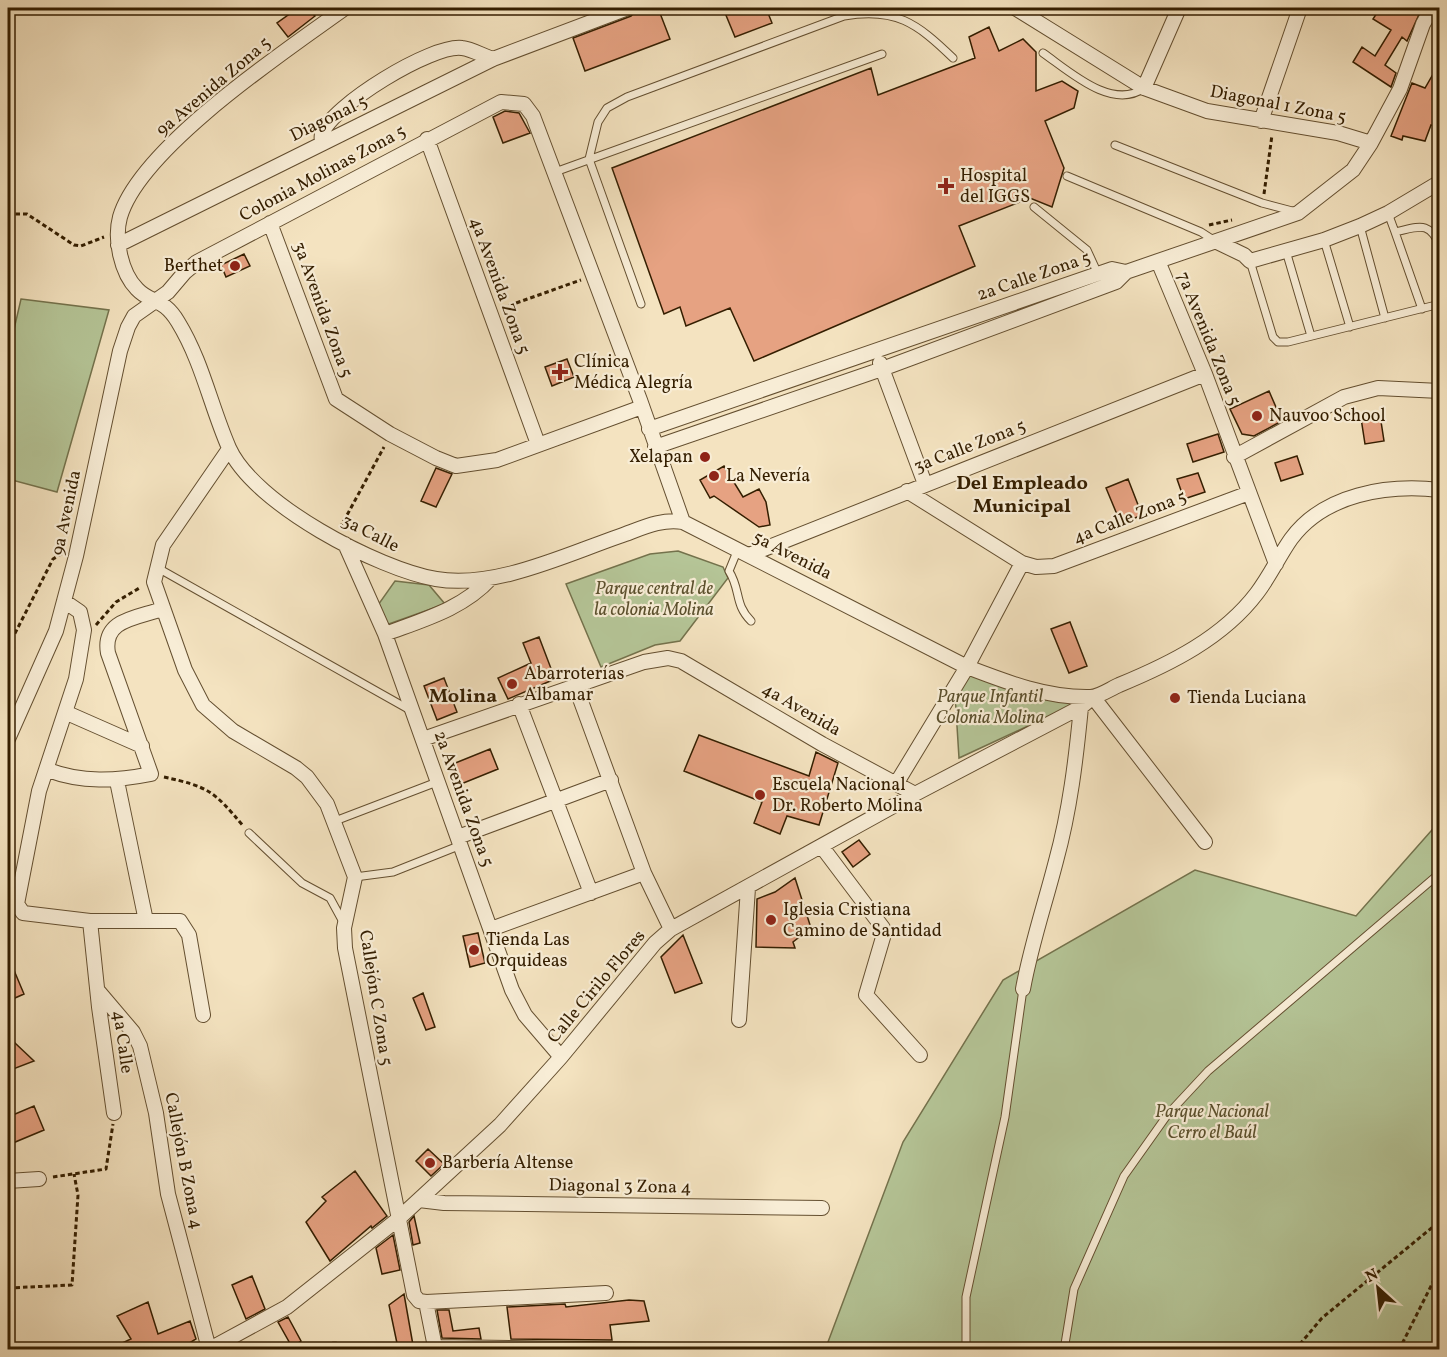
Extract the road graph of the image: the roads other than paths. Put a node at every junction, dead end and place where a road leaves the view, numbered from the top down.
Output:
1 (345, 8) edge
2 (628, 8) edge
3 (1015, 8) edge
4 (1179, 8) edge
5 (1300, 8) edge
6 (1432, 8) edge
7 (1042, 53) dead end
8 (882, 54) dead end
9 (953, 58) dead end
10 (493, 59) junction
11 (1144, 88) junction
12 (1261, 121) junction
13 (427, 139) junction
14 (322, 143) junction
15 (1371, 144) junction
16 (1115, 145) dead end
17 (589, 159) junction
18 (555, 172) junction
19 (1067, 176) dead end
20 (1440, 182) edge
21 (1034, 207) dead end
22 (1298, 213) junction
23 (1388, 213) junction
24 (270, 223) junction
25 (1359, 226) junction
26 (1395, 232) junction
27 (1324, 240) junction
28 (1217, 242) junction
29 (118, 245) junction
30 (1440, 246) edge
31 (1287, 251) junction
32 (1158, 261) junction
33 (1250, 261) junction
34 (1126, 272) junction
35 (1098, 274) junction
36 (158, 300) junction
37 (641, 304) dead end
38 (1440, 304) edge
39 (1422, 309) junction
40 (1385, 318) junction
41 (1350, 327) junction
42 (1311, 336) junction
43 (876, 352) junction
44 (882, 369) junction
45 (1205, 374) junction
46 (1440, 391) edge
47 (642, 407) junction
48 (649, 429) junction
49 (538, 444) junction
50 (655, 447) junction
51 (230, 449) junction
52 (1234, 457) junction
53 (925, 484) junction
54 (1440, 490) edge
55 (907, 491) junction
56 (1249, 493) junction
57 (683, 522) junction
58 (340, 541) junction
59 (743, 552) junction
60 (1022, 563) junction
61 (1276, 564) junction
62 (156, 567) junction
63 (491, 578) junction
64 (64, 601) junction
65 (162, 609) junction
66 (751, 621) dead end
67 (385, 634) junction
68 (967, 667) junction
69 (575, 685) junction
70 (1093, 697) junction
71 (519, 704) junction
72 (1081, 707) junction
73 (410, 710) junction
74 (67, 713) junction
75 (8, 739) edge
76 (423, 739) junction
77 (142, 746) junction
78 (48, 770) junction
79 (611, 780) junction
80 (117, 781) junction
81 (437, 782) junction
82 (896, 784) junction
83 (915, 794) junction
84 (556, 800) junction
85 (335, 821) junction
86 (249, 833) road end
87 (460, 841) junction
88 (1205, 842) dead end
89 (822, 847) junction
90 (645, 873) junction
91 (1440, 873) edge
92 (355, 877) junction
93 (748, 888) junction
94 (591, 893) junction
95 (90, 921) junction
96 (146, 921) junction
97 (344, 928) junction
98 (491, 929) junction
99 (671, 929) junction
100 (1023, 989) joint
101 (99, 992) junction
102 (203, 1016) dead end
103 (739, 1020) dead end
104 (920, 1055) dead end
105 (561, 1057) junction
106 (114, 1113) road end
107 (39, 1179) road end
108 (8, 1181) edge
109 (418, 1200) junction
110 (822, 1208) dead end
111 (397, 1220) junction
112 (606, 1293) dead end
113 (422, 1300) junction
114 (209, 1349) edge
115 (671, 1350) edge
116 (966, 1350) edge
117 (1064, 1350) edge

1 - 29 street, 9a Avenida Zona 5
2 - 10 street, Diagonal 5
3 - 11 street, Diagonal 1 Zona 5
4 - 11 street
5 - 12 street
6 - 15 street
7 - 11 lane
8 - 17 lane
9 - 17 lane
10 - 14 street, Diagonal 5
10 - 14 street
11 - 12 street, Diagonal 1 Zona 5
12 - 15 street, Diagonal 1 Zona 5
13 - 18 street, Colonia Molinas Zona 5
13 - 24 street, Colonia Molinas Zona 5
13 - 49 street, 4a Avenida Zona 5
14 - 29 street, Diagonal 5
15 - 22 street
16 - 22 lane
17 - 18 lane
17 - 37 lane
18 - 47 street
19 - 28 lane
20 - 23 street
21 - 35 lane
22 - 28 street
23 - 25 street
23 - 26 lane
24 - 36 street, Colonia Molinas Zona 5
24 - 49 street, 3a Avenida Zona 5
25 - 27 street
25 - 40 lane
26 - 30 lane
26 - 39 lane
27 - 31 street
27 - 41 lane
28 - 32 street
28 - 33 street
29 - 36 street
31 - 33 street
31 - 42 lane
32 - 34 street
32 - 45 street, 7a Avenida Zona 5
33 - 42 lane
34 - 35 street, 2a Calle Zona 5
34 - 44 street, 2a Calle Zona 5
35 - 43 street, 2a Calle Zona 5
36 - 51 street, 3a Calle
36 - 64 street, 9a Avenida
38 - 39 lane
39 - 40 lane
40 - 41 lane
41 - 42 lane
43 - 44 street
43 - 48 street, 2a Calle Zona 5
44 - 50 street, 2a Calle Zona 5
44 - 53 street
45 - 52 street, 7a Avenida Zona 5
45 - 53 street, 3a Calle Zona 5
46 - 52 street
47 - 48 street
47 - 49 street, 3a Avenida Zona 5
48 - 50 street
50 - 57 street
51 - 58 street, 3a Calle
51 - 62 street
52 - 56 street, 7a Avenida Zona 5
53 - 55 street, 3a Calle Zona 5
54 - 61 street, 5a Avenida
55 - 59 street, 3a Calle Zona 5
55 - 60 street
56 - 60 street, 4a Calle Zona 5
56 - 61 street, 7a Avenida Zona 5
57 - 59 street, 5a Avenida
57 - 63 street, 3a Calle
58 - 63 street, 3a Calle
58 - 67 street, 2a Avenida Zona 5
59 - 66 lane
59 - 68 street, 5a Avenida
60 - 68 street
61 - 70 street, 5a Avenida
62 - 65 street
62 - 73 lane
63 - 67 street
64 - 74 street
64 - 75 street, 9a Avenida
65 - 77 street
65 - 85 street
67 - 73 street, 2a Avenida Zona 5
68 - 70 street, 5a Avenida
68 - 82 street
69 - 71 street
69 - 79 street
69 - 82 street, 4a Avenida
70 - 72 street, Calle Cirilo Flores
70 - 88 street
71 - 76 street
71 - 84 street
72 - 83 street, Calle Cirilo Flores
72 - 100 street
73 - 76 street, 2a Avenida Zona 5
74 - 77 street
74 - 78 street
76 - 81 street, 2a Avenida Zona 5
77 - 80 street
78 - 80 street
78 - 95 street
79 - 84 street
79 - 90 street
80 - 96 street
81 - 85 lane
81 - 87 street, 2a Avenida Zona 5
82 - 83 street, 4a Avenida
83 - 89 street, Calle Cirilo Flores
84 - 87 street
84 - 94 street
85 - 92 street
86 - 97 lane
87 - 92 lane
87 - 98 street, 2a Avenida Zona 5
89 - 93 street, Calle Cirilo Flores
89 - 104 street
90 - 94 street
90 - 99 street
91 - 117 lane
92 - 97 street, Callejón C Zona 5
93 - 99 street, Calle Cirilo Flores
93 - 103 street
94 - 98 street
95 - 96 street
95 - 101 street, 4a Calle
96 - 102 street
97 - 111 street, Callejón C Zona 5
98 - 105 street, 2a Avenida Zona 5
99 - 105 street, Calle Cirilo Flores
100 - 116 lane
101 - 106 street, 4a Calle
101 - 114 street, Callejón B Zona 4
105 - 109 street, Calle Cirilo Flores
107 - 108 street
109 - 110 street, Diagonal 3 Zona 4
109 - 111 street, Calle Cirilo Flores
111 - 113 street, Callejón C Zona 5
111 - 114 street, Calle Cirilo Flores
112 - 113 street
113 - 115 street, Callejón C Zona 5

